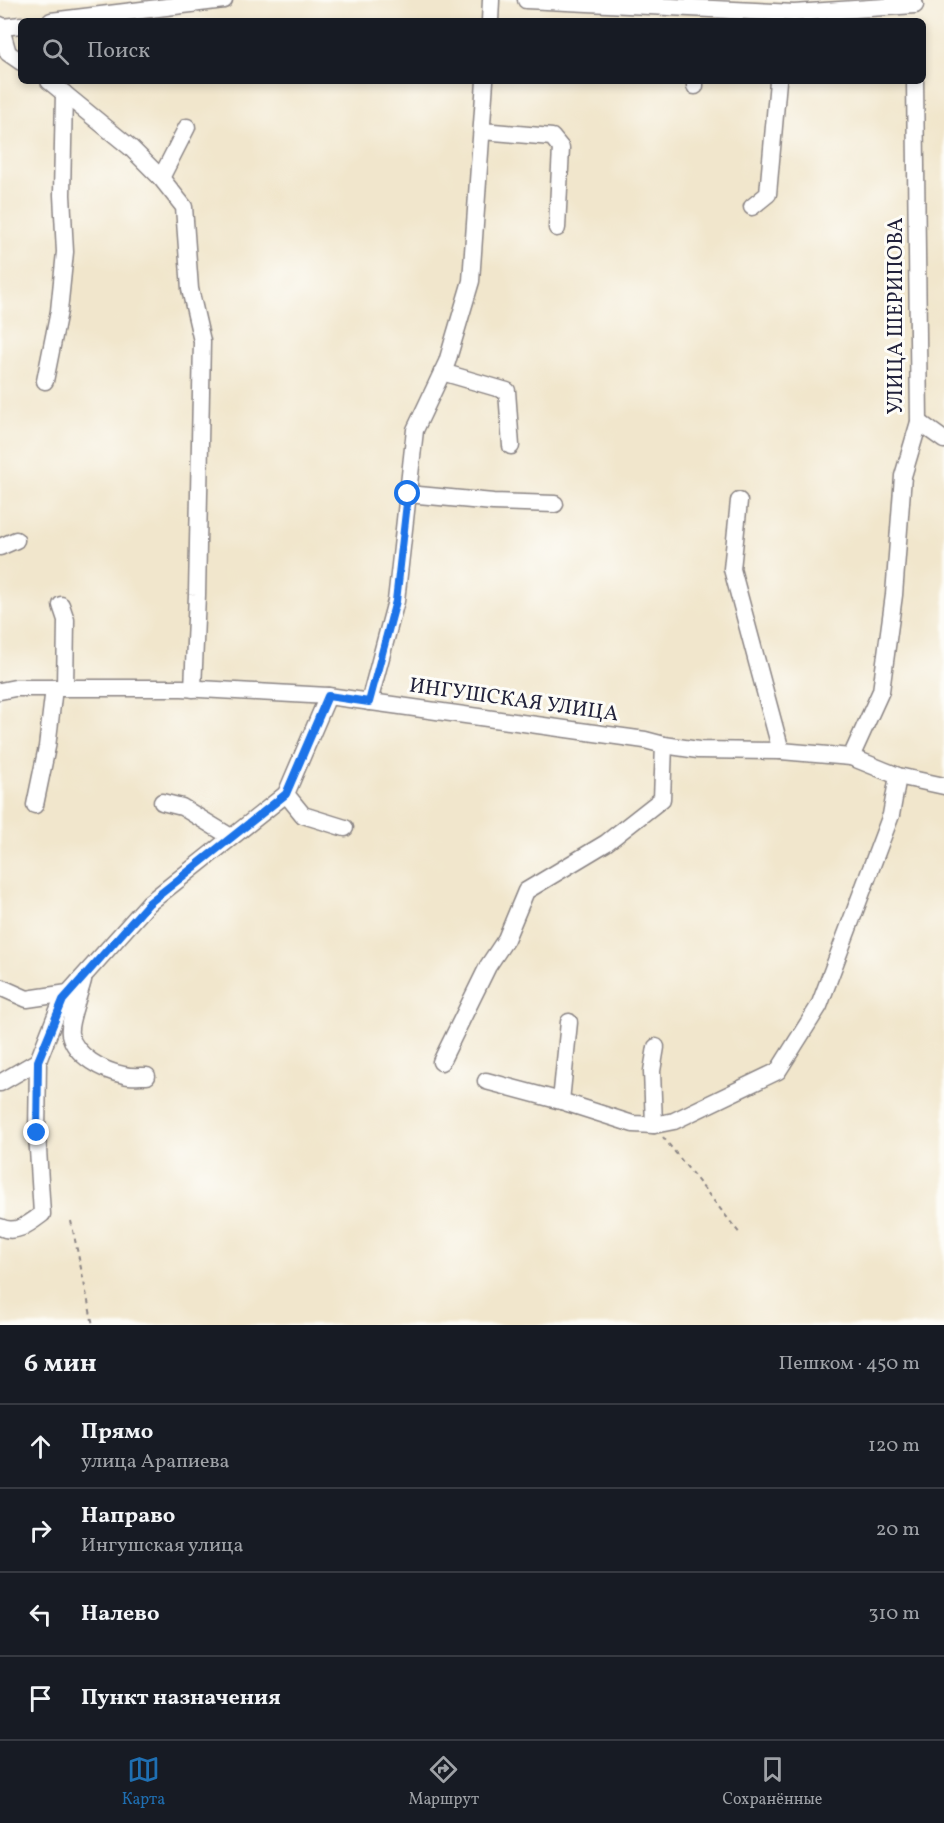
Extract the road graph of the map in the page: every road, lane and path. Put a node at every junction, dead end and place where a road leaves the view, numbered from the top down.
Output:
1 (224, 0) edge
2 (491, 0) edge
3 (526, 0) edge
4 (915, 9) edge
5 (701, 15) edge
6 (793, 17) edge
7 (76, 18) edge
8 (490, 18) edge
9 (18, 25) edge
10 (1, 26) edge
11 (18, 60) edge
12 (53, 84) edge
13 (485, 84) edge
14 (778, 84) edge
15 (915, 84) edge
16 (64, 93) junction
17 (187, 127) dead end
18 (482, 131) junction
19 (161, 178) junction
20 (752, 207) dead end
21 (557, 228) dead end
22 (442, 372) junction
23 (45, 381) dead end
24 (919, 422) junction
25 (944, 440) edge
26 (512, 446) dead end
27 (408, 494) junction
28 (739, 501) dead end
29 (555, 504) dead end
30 (16, 540) dead end
31 (0, 547) edge
32 (61, 605) dead end
33 (59, 688) junction
34 (193, 689) junction
35 (0, 691) edge
36 (328, 696) junction
37 (369, 702) junction
38 (664, 746) junction
39 (781, 751) junction
40 (851, 757) junction
41 (898, 776) junction
42 (944, 786) edge
43 (286, 794) junction
44 (162, 802) dead end
45 (35, 804) dead end
46 (345, 828) dead end
47 (231, 837) junction
48 (85, 973) junction
49 (0, 987) edge
50 (68, 993) junction
51 (569, 1022) dead end
52 (656, 1047) dead end
53 (38, 1061) junction
54 (441, 1062) dead end
55 (147, 1076) dead end
56 (486, 1081) dead end
57 (0, 1083) edge
58 (561, 1101) junction
59 (654, 1125) junction
60 (71, 1221) dead end
61 (0, 1227) edge
62 (741, 1235) dead end
63 (93, 1325) edge

1 - 7 street
2 - 8 street
3 - 5 street
4 - 6 street
5 - 6 street
9 - 10 street
10 - 11 street
12 - 16 street
13 - 18 street
14 - 20 street
15 - 24 street, УЛИЦА ШЕРИПОВА
16 - 19 street
16 - 23 street
17 - 19 street
18 - 21 street
18 - 22 street
19 - 34 street
22 - 26 street
22 - 27 street
24 - 25 street
24 - 40 street, УЛИЦА ШЕРИПОВА
27 - 29 street
27 - 37 street
28 - 39 street
30 - 31 street
32 - 33 street
33 - 34 street, ИНГУШСКАЯ УЛИЦА
33 - 35 street, ИНГУШСКАЯ УЛИЦА
33 - 45 street
34 - 36 street, ИНГУШСКАЯ УЛИЦА
36 - 37 street, ИНГУШСКАЯ УЛИЦА
36 - 43 street
37 - 38 street, ИНГУШСКАЯ УЛИЦА
38 - 39 street, ИНГУШСКАЯ УЛИЦА
38 - 54 street
39 - 40 street, ИНГУШСКАЯ УЛИЦА
40 - 41 street, ИНГУШСКАЯ УЛИЦА
41 - 42 street, ИНГУШСКАЯ УЛИЦА
41 - 59 street
43 - 46 street
43 - 47 street
44 - 47 street
47 - 48 street
48 - 50 street
48 - 55 street
49 - 50 street
50 - 53 street
51 - 58 street
52 - 59 street
53 - 57 street
53 - 61 street
56 - 58 street
58 - 59 street
59 - 62 path
60 - 63 path

